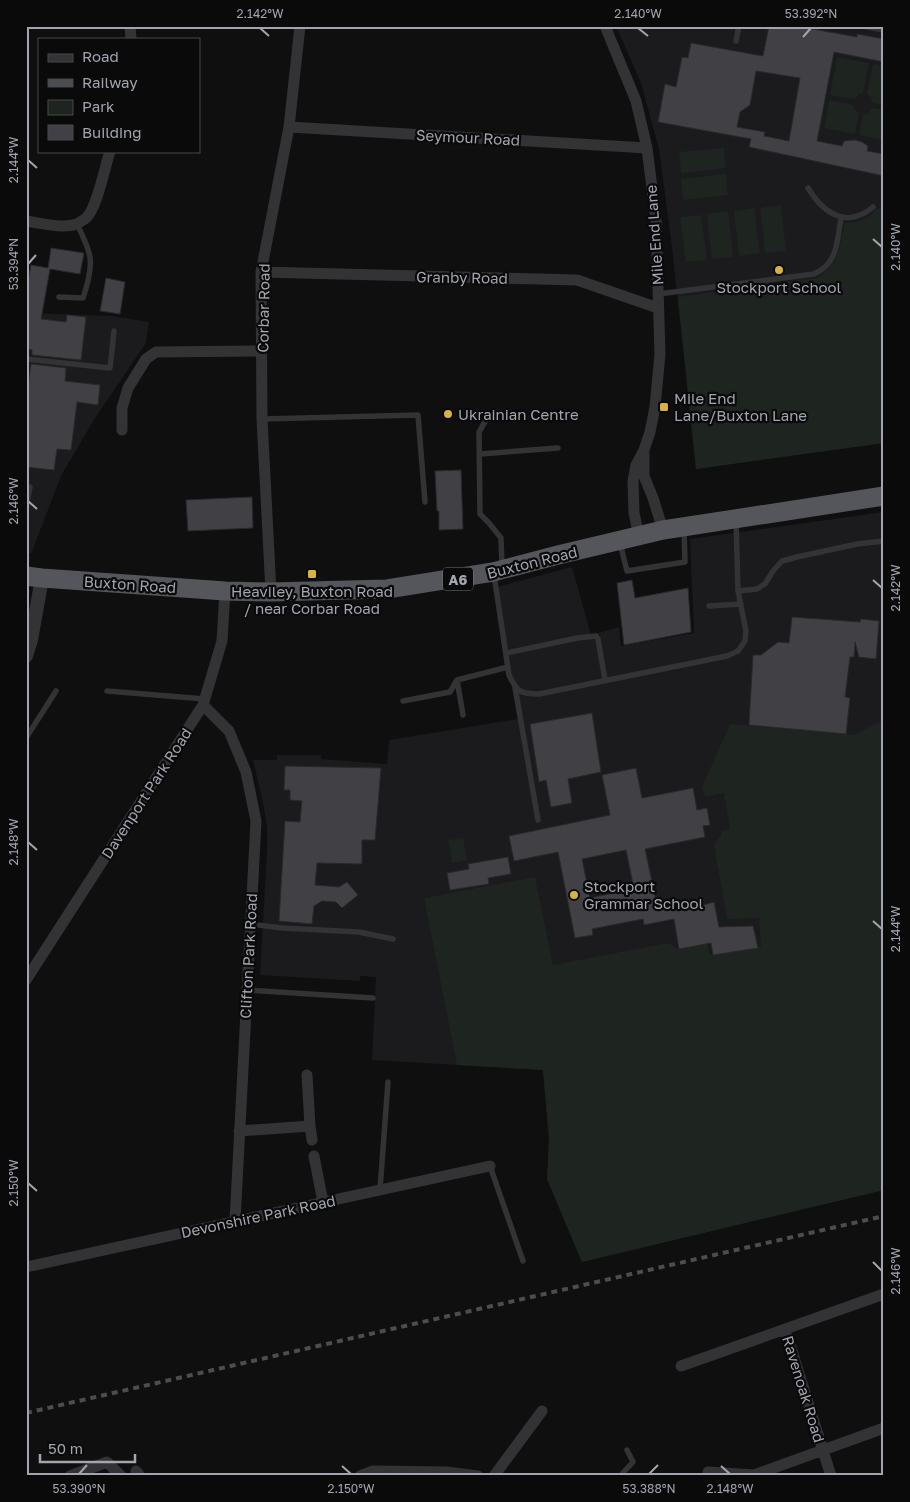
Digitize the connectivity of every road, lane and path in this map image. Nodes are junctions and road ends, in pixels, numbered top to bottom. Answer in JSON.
{"nodes":[{"id":1,"x":300,"y":26,"type":"edge"},
{"id":2,"x":605,"y":26,"type":"edge"},
{"id":3,"x":739,"y":26,"type":"edge"},
{"id":4,"x":863,"y":26,"type":"edge"},
{"id":5,"x":884,"y":30,"type":"edge"},
{"id":6,"x":736,"y":41,"type":"dead end"},
{"id":7,"x":289,"y":127,"type":"junction"},
{"id":8,"x":647,"y":148,"type":"junction"},
{"id":9,"x":110,"y":152,"type":"edge"},
{"id":10,"x":808,"y":188,"type":"dead end"},
{"id":11,"x":873,"y":207,"type":"dead end"},
{"id":12,"x":841,"y":218,"type":"junction"},
{"id":13,"x":82,"y":220,"type":"junction"},
{"id":14,"x":26,"y":221,"type":"edge"},
{"id":15,"x":261,"y":272,"type":"junction"},
{"id":16,"x":658,"y":294,"type":"junction"},
{"id":17,"x":59,"y":297,"type":"dead end"},
{"id":18,"x":658,"y":308,"type":"junction"},
{"id":19,"x":114,"y":331,"type":"dead end"},
{"id":20,"x":262,"y":351,"type":"junction"},
{"id":21,"x":27,"y":354,"type":"edge"},
{"id":22,"x":26,"y":358,"type":"edge"},
{"id":23,"x":262,"y":419,"type":"junction"},
{"id":24,"x":486,"y":420,"type":"dead end"},
{"id":25,"x":122,"y":430,"type":"dead end"},
{"id":26,"x":558,"y":448,"type":"dead end"},
{"id":27,"x":644,"y":450,"type":"junction"},
{"id":28,"x":480,"y":454,"type":"junction"},
{"id":29,"x":30,"y":487,"type":"dead end"},
{"id":30,"x":884,"y":496,"type":"edge"},
{"id":31,"x":425,"y":502,"type":"dead end"},
{"id":32,"x":26,"y":508,"type":"edge"},
{"id":33,"x":736,"y":519,"type":"junction"},
{"id":34,"x":684,"y":527,"type":"junction"},
{"id":35,"x":663,"y":530,"type":"junction"},
{"id":36,"x":639,"y":536,"type":"junction"},
{"id":37,"x":620,"y":540,"type":"junction"},
{"id":38,"x":884,"y":541,"type":"edge"},
{"id":39,"x":497,"y":571,"type":"junction"},
{"id":40,"x":34,"y":577,"type":"edge"},
{"id":41,"x":225,"y":591,"type":"junction"},
{"id":42,"x":738,"y":591,"type":"junction"},
{"id":43,"x":271,"y":592,"type":"junction"},
{"id":44,"x":741,"y":604,"type":"junction"},
{"id":45,"x":709,"y":606,"type":"dead end"},
{"id":46,"x":507,"y":653,"type":"junction"},
{"id":47,"x":26,"y":656,"type":"edge"},
{"id":48,"x":508,"y":667,"type":"junction"},
{"id":49,"x":457,"y":680,"type":"junction"},
{"id":50,"x":605,"y":680,"type":"junction"},
{"id":51,"x":515,"y":687,"type":"junction"},
{"id":52,"x":56,"y":691,"type":"dead end"},
{"id":53,"x":107,"y":691,"type":"dead end"},
{"id":54,"x":403,"y":701,"type":"dead end"},
{"id":55,"x":204,"y":702,"type":"junction"},
{"id":56,"x":463,"y":715,"type":"dead end"},
{"id":57,"x":26,"y":738,"type":"edge"},
{"id":58,"x":538,"y":820,"type":"dead end"},
{"id":59,"x":250,"y":924,"type":"junction"},
{"id":60,"x":393,"y":939,"type":"dead end"},
{"id":61,"x":26,"y":980,"type":"edge"},
{"id":62,"x":246,"y":990,"type":"junction"},
{"id":63,"x":372,"y":998,"type":"dead end"},
{"id":64,"x":307,"y":1075,"type":"dead end"},
{"id":65,"x":388,"y":1082,"type":"dead end"},
{"id":66,"x":310,"y":1126,"type":"junction"},
{"id":67,"x":239,"y":1131,"type":"junction"},
{"id":68,"x":312,"y":1140,"type":"dead end"},
{"id":69,"x":314,"y":1156,"type":"dead end"},
{"id":70,"x":490,"y":1166,"type":"joint"},
{"id":71,"x":380,"y":1189,"type":"junction"},
{"id":72,"x":323,"y":1202,"type":"junction"},
{"id":73,"x":234,"y":1221,"type":"junction"},
{"id":74,"x":523,"y":1261,"type":"dead end"},
{"id":75,"x":26,"y":1267,"type":"edge"},
{"id":76,"x":884,"y":1294,"type":"edge"},
{"id":77,"x":785,"y":1329,"type":"junction"},
{"id":78,"x":681,"y":1366,"type":"dead end"},
{"id":79,"x":542,"y":1411,"type":"dead end"},
{"id":80,"x":884,"y":1428,"type":"edge"},
{"id":81,"x":822,"y":1449,"type":"junction"},
{"id":82,"x":627,"y":1450,"type":"dead end"},
{"id":83,"x":708,"y":1472,"type":"dead end"},
{"id":84,"x":70,"y":1476,"type":"edge"},
{"id":85,"x":121,"y":1476,"type":"edge"},
{"id":86,"x":360,"y":1476,"type":"edge"},
{"id":87,"x":478,"y":1476,"type":"edge"},
{"id":88,"x":494,"y":1476,"type":"edge"},
{"id":89,"x":620,"y":1476,"type":"edge"},
{"id":90,"x":831,"y":1476,"type":"edge"}],
"edges":[{"from":1,"to":7,"type":"street","name":"Corbar Road"},
{"from":2,"to":8,"type":"street","name":"Mile End Lane"},
{"from":3,"to":6,"type":"lane"},
{"from":4,"to":5,"type":"lane"},
{"from":7,"to":8,"type":"street","name":"Seymour Road"},
{"from":7,"to":15,"type":"street","name":"Corbar Road"},
{"from":8,"to":16,"type":"street","name":"Mile End Lane"},
{"from":9,"to":13,"type":"street"},
{"from":10,"to":12,"type":"lane"},
{"from":11,"to":12,"type":"lane"},
{"from":12,"to":16,"type":"lane"},
{"from":13,"to":14,"type":"street"},
{"from":13,"to":17,"type":"lane"},
{"from":15,"to":18,"type":"street","name":"Granby Road"},
{"from":15,"to":20,"type":"street","name":"Corbar Road"},
{"from":16,"to":18,"type":"street","name":"Mile End Lane"},
{"from":18,"to":27,"type":"street","name":"Mile End Lane"},
{"from":19,"to":22,"type":"lane"},
{"from":20,"to":23,"type":"street","name":"Corbar Road"},
{"from":20,"to":25,"type":"street"},
{"from":21,"to":22,"type":"lane"},
{"from":23,"to":31,"type":"lane"},
{"from":23,"to":43,"type":"street","name":"Corbar Road"},
{"from":24,"to":28,"type":"lane"},
{"from":26,"to":28,"type":"lane"},
{"from":27,"to":35,"type":"street","name":"Mile End Lane"},
{"from":27,"to":36,"type":"street","name":"Mile End Lane"},
{"from":28,"to":39,"type":"lane"},
{"from":29,"to":32,"type":"lane"},
{"from":30,"to":33,"type":"highway","name":"Buxton Road","number":"A6"},
{"from":33,"to":34,"type":"highway","name":"Buxton Road","number":"A6"},
{"from":33,"to":42,"type":"lane"},
{"from":34,"to":35,"type":"highway","name":"Buxton Road","number":"A6"},
{"from":34,"to":37,"type":"lane"},
{"from":35,"to":36,"type":"highway","name":"Buxton Road","number":"A6"},
{"from":36,"to":37,"type":"highway","name":"Buxton Road","number":"A6"},
{"from":37,"to":39,"type":"highway","name":"Buxton Road","number":"A6"},
{"from":38,"to":42,"type":"lane"},
{"from":39,"to":43,"type":"highway","name":"Buxton Road","number":"A6"},
{"from":39,"to":46,"type":"lane"},
{"from":40,"to":41,"type":"highway","name":"Buxton Road","number":"A6"},
{"from":40,"to":47,"type":"street"},
{"from":41,"to":43,"type":"highway","name":"Buxton Road","number":"A6"},
{"from":41,"to":55,"type":"street","name":"Davenport Park Road"},
{"from":42,"to":44,"type":"lane"},
{"from":44,"to":45,"type":"lane"},
{"from":44,"to":50,"type":"lane"},
{"from":46,"to":48,"type":"lane"},
{"from":46,"to":50,"type":"lane"},
{"from":48,"to":49,"type":"lane"},
{"from":48,"to":51,"type":"lane"},
{"from":49,"to":54,"type":"lane"},
{"from":49,"to":56,"type":"lane"},
{"from":50,"to":51,"type":"lane"},
{"from":51,"to":58,"type":"lane"},
{"from":52,"to":57,"type":"lane"},
{"from":53,"to":55,"type":"lane"},
{"from":55,"to":59,"type":"street","name":"Clifton Park Road"},
{"from":55,"to":61,"type":"street","name":"Davenport Park Road"},
{"from":59,"to":60,"type":"lane"},
{"from":59,"to":62,"type":"street","name":"Clifton Park Road"},
{"from":62,"to":63,"type":"lane"},
{"from":62,"to":67,"type":"street","name":"Clifton Park Road"},
{"from":64,"to":66,"type":"street"},
{"from":65,"to":71,"type":"lane"},
{"from":66,"to":67,"type":"street"},
{"from":66,"to":68,"type":"street"},
{"from":67,"to":73,"type":"street","name":"Clifton Park Road"},
{"from":69,"to":72,"type":"street"},
{"from":70,"to":71,"type":"street","name":"Devonshire Park Road"},
{"from":70,"to":74,"type":"lane"},
{"from":71,"to":72,"type":"street","name":"Devonshire Park Road"},
{"from":72,"to":73,"type":"street","name":"Devonshire Park Road"},
{"from":73,"to":75,"type":"street","name":"Devonshire Park Road"},
{"from":76,"to":77,"type":"street","name":"Ravenoak Road"},
{"from":77,"to":78,"type":"street","name":"Ravenoak Road"},
{"from":77,"to":81,"type":"street","name":"Ravenoak Road"},
{"from":79,"to":88,"type":"street"},
{"from":80,"to":81,"type":"street"},
{"from":81,"to":83,"type":"street"},
{"from":81,"to":90,"type":"street","name":"Ravenoak Road"},
{"from":82,"to":89,"type":"lane"},
{"from":84,"to":85,"type":"street"},
{"from":86,"to":87,"type":"street"}]}
